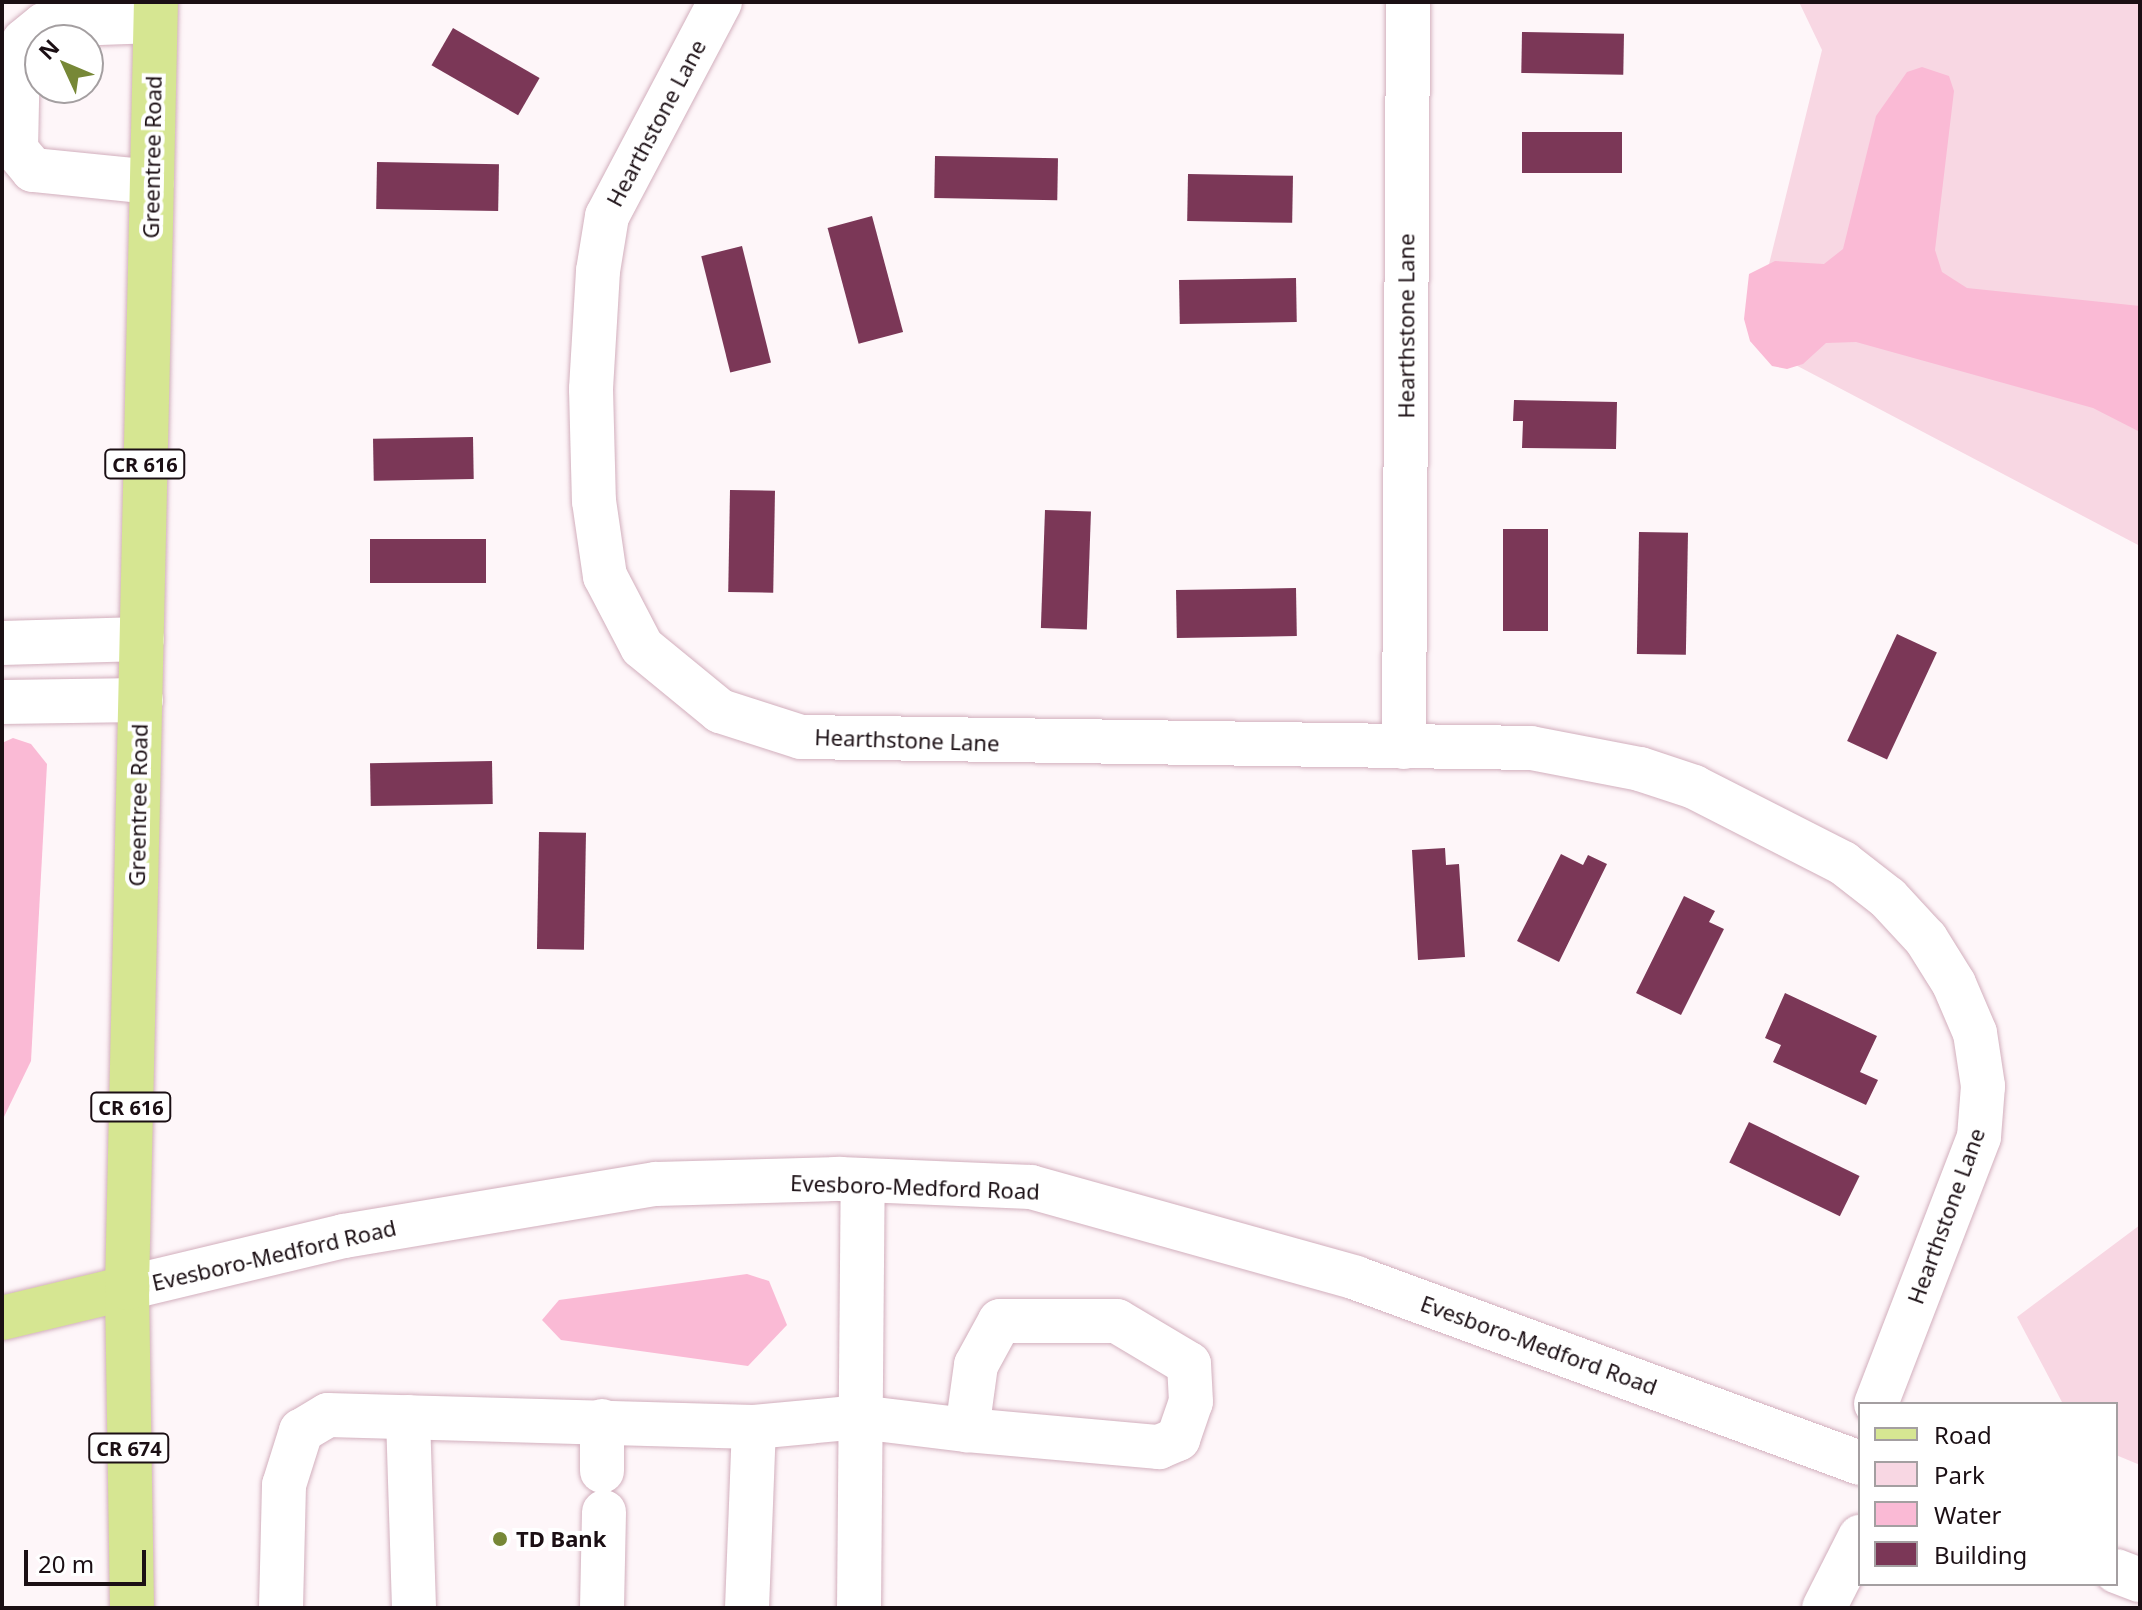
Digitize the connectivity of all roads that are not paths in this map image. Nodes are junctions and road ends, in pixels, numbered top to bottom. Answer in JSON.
{"nodes":[{"id":1,"x":720,"y":2,"type":"edge"},
{"id":2,"x":1408,"y":2,"type":"edge"},
{"id":3,"x":156,"y":11,"type":"edge"},
{"id":4,"x":152,"y":182,"type":"junction"},
{"id":5,"x":142,"y":639,"type":"junction"},
{"id":6,"x":2,"y":643,"type":"edge"},
{"id":7,"x":141,"y":700,"type":"junction"},
{"id":8,"x":2,"y":702,"type":"edge"},
{"id":9,"x":1404,"y":747,"type":"junction"},
{"id":10,"x":863,"y":1181,"type":"junction"},
{"id":11,"x":127,"y":1288,"type":"junction"},
{"id":12,"x":2,"y":1318,"type":"edge"},
{"id":13,"x":1877,"y":1402,"type":"edge"},
{"id":14,"x":408,"y":1417,"type":"junction"},
{"id":15,"x":859,"y":1417,"type":"junction"},
{"id":16,"x":602,"y":1421,"type":"junction"},
{"id":17,"x":754,"y":1427,"type":"junction"},
{"id":18,"x":967,"y":1430,"type":"junction"},
{"id":19,"x":1858,"y":1457,"type":"edge"},
{"id":20,"x":1858,"y":1541,"type":"edge"},
{"id":21,"x":2118,"y":1572,"type":"edge"},
{"id":22,"x":2140,"y":1580,"type":"edge"},
{"id":23,"x":132,"y":1608,"type":"edge"},
{"id":24,"x":281,"y":1608,"type":"edge"},
{"id":25,"x":414,"y":1608,"type":"edge"},
{"id":26,"x":602,"y":1608,"type":"edge"},
{"id":27,"x":747,"y":1608,"type":"edge"},
{"id":28,"x":859,"y":1608,"type":"edge"},
{"id":29,"x":1824,"y":1608,"type":"edge"}],
"edges":[{"from":1,"to":9,"type":"street","name":"Hearthstone Lane"},
{"from":2,"to":9,"type":"street","name":"Hearthstone Lane"},
{"from":3,"to":4,"type":"main road","name":"Greentree Road","number":"CR 616"},
{"from":3,"to":4,"type":"street"},
{"from":4,"to":5,"type":"main road","name":"Greentree Road","number":"CR 616"},
{"from":5,"to":6,"type":"street"},
{"from":5,"to":7,"type":"main road","name":"Greentree Road","number":"CR 616"},
{"from":7,"to":8,"type":"street"},
{"from":7,"to":11,"type":"main road","name":"Greentree Road","number":"CR 616"},
{"from":9,"to":13,"type":"street","name":"Hearthstone Lane"},
{"from":10,"to":11,"type":"street","name":"Evesboro-Medford Road"},
{"from":10,"to":15,"type":"street"},
{"from":10,"to":19,"type":"street","name":"Evesboro-Medford Road"},
{"from":11,"to":12,"type":"main road"},
{"from":11,"to":23,"type":"main road","name":"Greentree Road","number":"CR 674"},
{"from":14,"to":16,"type":"street"},
{"from":14,"to":24,"type":"street"},
{"from":14,"to":25,"type":"street"},
{"from":15,"to":17,"type":"street"},
{"from":15,"to":18,"type":"street"},
{"from":15,"to":28,"type":"street"},
{"from":16,"to":17,"type":"street"},
{"from":16,"to":26,"type":"street"},
{"from":17,"to":27,"type":"street"},
{"from":18,"to":18,"type":"street"},
{"from":20,"to":29,"type":"street"},
{"from":21,"to":22,"type":"street"}]}
